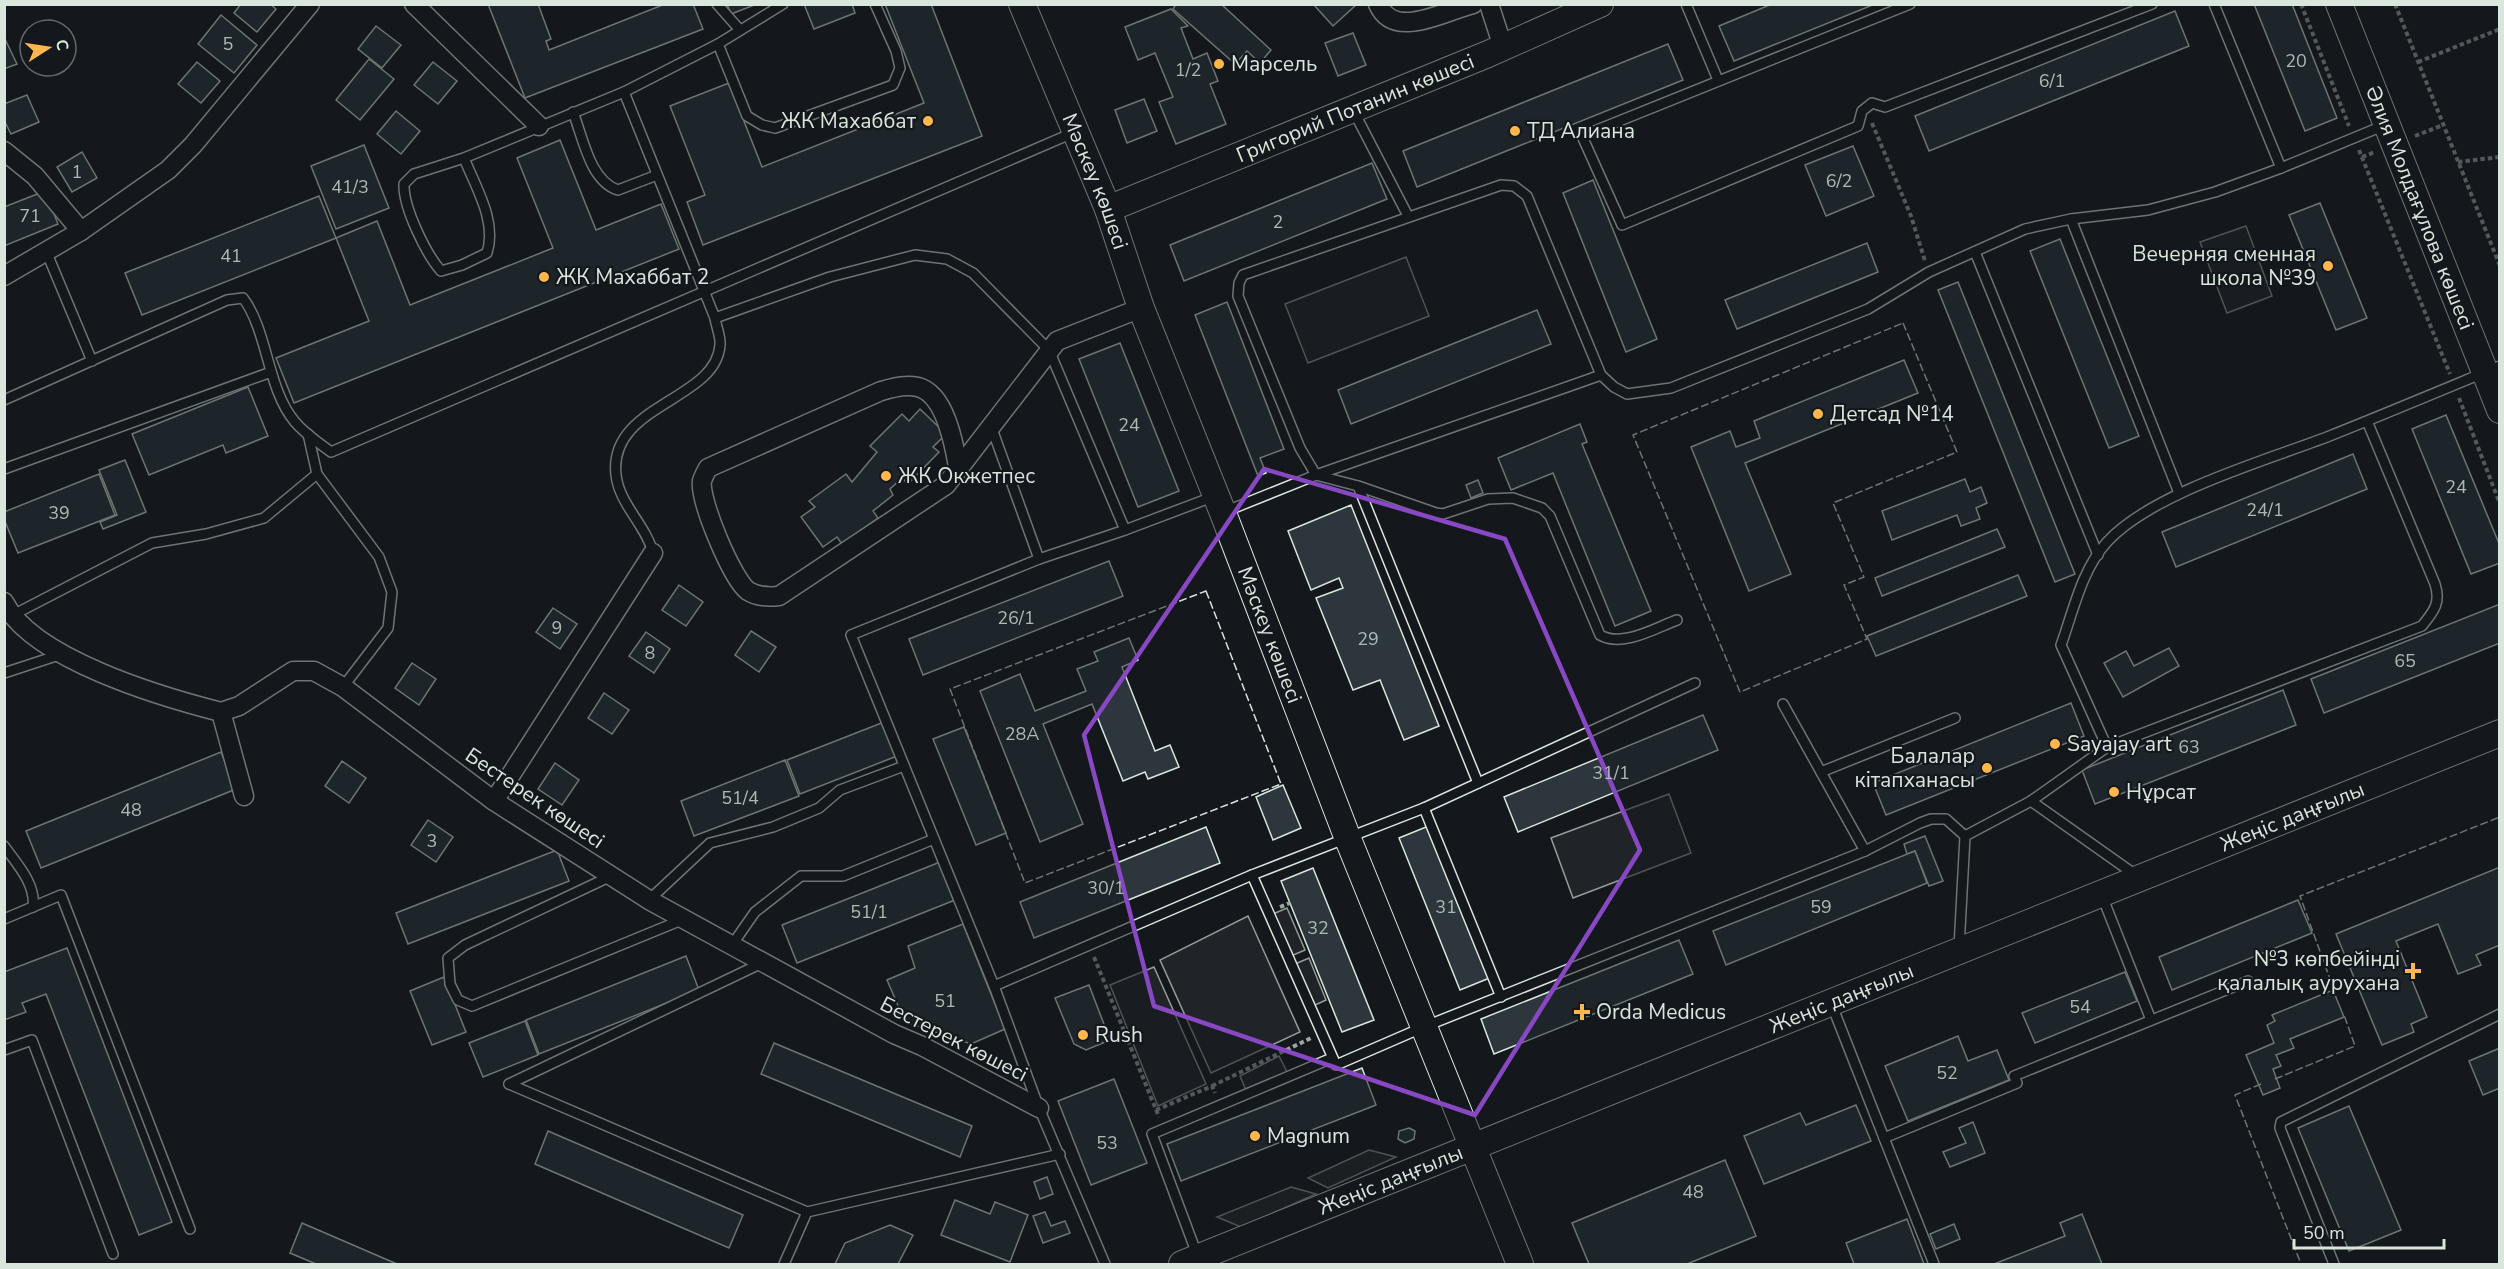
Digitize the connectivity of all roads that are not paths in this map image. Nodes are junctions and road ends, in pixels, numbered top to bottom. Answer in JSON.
{"nodes":[{"id":1,"x":310,"y":4,"type":"edge"},
{"id":2,"x":414,"y":4,"type":"edge"},
{"id":3,"x":717,"y":4,"type":"edge"},
{"id":4,"x":783,"y":4,"type":"edge"},
{"id":5,"x":875,"y":4,"type":"edge"},
{"id":6,"x":1022,"y":4,"type":"edge"},
{"id":7,"x":1378,"y":4,"type":"edge"},
{"id":8,"x":1473,"y":4,"type":"edge"},
{"id":9,"x":1490,"y":4,"type":"edge"},
{"id":10,"x":1600,"y":4,"type":"edge"},
{"id":11,"x":1686,"y":4,"type":"edge"},
{"id":12,"x":1910,"y":4,"type":"edge"},
{"id":13,"x":2152,"y":4,"type":"edge"},
{"id":14,"x":2214,"y":4,"type":"edge"},
{"id":15,"x":2339,"y":4,"type":"edge"},
{"id":16,"x":740,"y":30,"type":"junction"},
{"id":17,"x":718,"y":44,"type":"junction"},
{"id":18,"x":1503,"y":47,"type":"junction"},
{"id":19,"x":1718,"y":80,"type":"junction"},
{"id":20,"x":624,"y":92,"type":"junction"},
{"id":21,"x":1352,"y":109,"type":"junction"},
{"id":22,"x":573,"y":112,"type":"junction"},
{"id":23,"x":2386,"y":124,"type":"junction"},
{"id":24,"x":539,"y":126,"type":"junction"},
{"id":25,"x":1075,"y":132,"type":"junction"},
{"id":26,"x":4,"y":151,"type":"edge"},
{"id":27,"x":464,"y":158,"type":"junction"},
{"id":28,"x":2281,"y":168,"type":"junction"},
{"id":29,"x":657,"y":175,"type":"junction"},
{"id":30,"x":1108,"y":209,"type":"junction"},
{"id":31,"x":1408,"y":216,"type":"junction"},
{"id":32,"x":2071,"y":219,"type":"junction"},
{"id":33,"x":81,"y":231,"type":"junction"},
{"id":34,"x":46,"y":251,"type":"junction"},
{"id":35,"x":1975,"y":252,"type":"junction"},
{"id":36,"x":4,"y":276,"type":"edge"},
{"id":37,"x":703,"y":292,"type":"junction"},
{"id":38,"x":1141,"y":308,"type":"junction"},
{"id":39,"x":715,"y":318,"type":"junction"},
{"id":40,"x":1049,"y":350,"type":"junction"},
{"id":41,"x":92,"y":361,"type":"junction"},
{"id":42,"x":2492,"y":369,"type":"edge"},
{"id":43,"x":271,"y":372,"type":"junction"},
{"id":44,"x":1601,"y":375,"type":"junction"},
{"id":45,"x":4,"y":400,"type":"edge"},
{"id":46,"x":2499,"y":410,"type":"edge"},
{"id":47,"x":2367,"y":421,"type":"junction"},
{"id":48,"x":991,"y":425,"type":"junction"},
{"id":49,"x":308,"y":434,"type":"junction"},
{"id":50,"x":958,"y":467,"type":"junction"},
{"id":51,"x":4,"y":469,"type":"edge"},
{"id":52,"x":317,"y":474,"type":"junction"},
{"id":53,"x":1316,"y":475,"type":"junction"},
{"id":54,"x":1358,"y":486,"type":"junction"},
{"id":55,"x":2179,"y":493,"type":"junction"},
{"id":56,"x":1220,"y":504,"type":"junction"},
{"id":57,"x":1125,"y":530,"type":"junction"},
{"id":58,"x":653,"y":553,"type":"joint"},
{"id":59,"x":2098,"y":555,"type":"junction"},
{"id":60,"x":1039,"y":560,"type":"junction"},
{"id":61,"x":7,"y":612,"type":"edge"},
{"id":62,"x":1677,"y":620,"type":"dead end"},
{"id":63,"x":64,"y":654,"type":"junction"},
{"id":64,"x":4,"y":673,"type":"edge"},
{"id":65,"x":1695,"y":683,"type":"dead end"},
{"id":66,"x":343,"y":687,"type":"junction"},
{"id":67,"x":1783,"y":704,"type":"dead end"},
{"id":68,"x":221,"y":712,"type":"junction"},
{"id":69,"x":1955,"y":718,"type":"dead end"},
{"id":70,"x":2499,"y":733,"type":"edge"},
{"id":71,"x":2108,"y":747,"type":"junction"},
{"id":72,"x":904,"y":766,"type":"junction"},
{"id":73,"x":1821,"y":772,"type":"junction"},
{"id":74,"x":1478,"y":783,"type":"junction"},
{"id":75,"x":244,"y":796,"type":"dead end"},
{"id":76,"x":494,"y":801,"type":"junction"},
{"id":77,"x":2031,"y":801,"type":"junction"},
{"id":78,"x":1424,"y":808,"type":"junction"},
{"id":79,"x":1965,"y":836,"type":"junction"},
{"id":80,"x":934,"y":839,"type":"junction"},
{"id":81,"x":1348,"y":839,"type":"junction"},
{"id":82,"x":4,"y":846,"type":"edge"},
{"id":83,"x":1865,"y":851,"type":"junction"},
{"id":84,"x":1252,"y":875,"type":"junction"},
{"id":85,"x":611,"y":876,"type":"junction"},
{"id":86,"x":2142,"y":879,"type":"junction"},
{"id":87,"x":2102,"y":896,"type":"junction"},
{"id":88,"x":649,"y":900,"type":"junction"},
{"id":89,"x":33,"y":907,"type":"junction"},
{"id":90,"x":4,"y":919,"type":"edge"},
{"id":91,"x":684,"y":919,"type":"junction"},
{"id":92,"x":732,"y":945,"type":"junction"},
{"id":93,"x":1959,"y":952,"type":"junction"},
{"id":94,"x":762,"y":963,"type":"junction"},
{"id":95,"x":2248,"y":981,"type":"dead end"},
{"id":96,"x":994,"y":986,"type":"junction"},
{"id":97,"x":1501,"y":997,"type":"junction"},
{"id":98,"x":1831,"y":1003,"type":"junction"},
{"id":99,"x":2499,"y":1014,"type":"edge"},
{"id":100,"x":2151,"y":1020,"type":"junction"},
{"id":101,"x":1426,"y":1026,"type":"junction"},
{"id":102,"x":4,"y":1050,"type":"edge"},
{"id":103,"x":1332,"y":1058,"type":"junction"},
{"id":104,"x":1038,"y":1108,"type":"junction"},
{"id":105,"x":1884,"y":1138,"type":"junction"},
{"id":106,"x":1475,"y":1148,"type":"junction"},
{"id":107,"x":1060,"y":1154,"type":"junction"},
{"id":108,"x":807,"y":1212,"type":"junction"},
{"id":109,"x":190,"y":1229,"type":"dead end"},
{"id":110,"x":113,"y":1254,"type":"dead end"},
{"id":111,"x":1191,"y":1261,"type":"edge"},
{"id":112,"x":784,"y":1264,"type":"edge"},
{"id":113,"x":1105,"y":1264,"type":"edge"},
{"id":114,"x":1520,"y":1264,"type":"edge"},
{"id":115,"x":1934,"y":1264,"type":"edge"},
{"id":116,"x":2334,"y":1264,"type":"edge"}],
"edges":[{"from":1,"to":33,"type":"street"},
{"from":2,"to":24,"type":"street"},
{"from":3,"to":16,"type":"lane"},
{"from":4,"to":16,"type":"lane"},
{"from":5,"to":17,"type":"lane"},
{"from":6,"to":25,"type":"street","name":"Мәскеу көшесі"},
{"from":7,"to":8,"type":"street"},
{"from":9,"to":18,"type":"street"},
{"from":10,"to":18,"type":"street","name":"Григорий Потанин көшесі"},
{"from":11,"to":19,"type":"lane"},
{"from":12,"to":19,"type":"lane"},
{"from":13,"to":19,"type":"lane"},
{"from":14,"to":28,"type":"lane"},
{"from":15,"to":23,"type":"street","name":"Әлия Молдағұлова көшесі"},
{"from":16,"to":17,"type":"lane"},
{"from":17,"to":20,"type":"lane"},
{"from":18,"to":21,"type":"street","name":"Григорий Потанин көшесі"},
{"from":20,"to":22,"type":"lane"},
{"from":20,"to":29,"type":"lane"},
{"from":21,"to":30,"type":"street","name":"Григорий Потанин көшесі"},
{"from":21,"to":31,"type":"lane"},
{"from":22,"to":24,"type":"lane"},
{"from":22,"to":29,"type":"lane"},
{"from":23,"to":28,"type":"lane"},
{"from":23,"to":42,"type":"street","name":"Әлия Молдағұлова көшесі"},
{"from":24,"to":27,"type":"lane"},
{"from":25,"to":30,"type":"street","name":"Мәскеу көшесі"},
{"from":25,"to":37,"type":"lane"},
{"from":26,"to":33,"type":"street"},
{"from":27,"to":27,"type":"lane"},
{"from":28,"to":32,"type":"lane"},
{"from":29,"to":37,"type":"lane"},
{"from":30,"to":38,"type":"street","name":"Мәскеу көшесі"},
{"from":31,"to":44,"type":"lane"},
{"from":31,"to":53,"type":"lane"},
{"from":32,"to":35,"type":"lane"},
{"from":32,"to":55,"type":"lane"},
{"from":33,"to":34,"type":"street"},
{"from":34,"to":36,"type":"street"},
{"from":34,"to":41,"type":"lane"},
{"from":35,"to":44,"type":"lane"},
{"from":35,"to":59,"type":"lane"},
{"from":37,"to":39,"type":"lane"},
{"from":37,"to":49,"type":"lane"},
{"from":38,"to":40,"type":"street"},
{"from":38,"to":56,"type":"street","name":"Мәскеу көшесі"},
{"from":39,"to":40,"type":"lane"},
{"from":39,"to":58,"type":"lane"},
{"from":40,"to":48,"type":"street"},
{"from":40,"to":57,"type":"lane"},
{"from":41,"to":43,"type":"lane"},
{"from":41,"to":45,"type":"lane"},
{"from":42,"to":46,"type":"street","name":"Әлия Молдағұлова көшесі"},
{"from":42,"to":47,"type":"lane"},
{"from":43,"to":49,"type":"lane"},
{"from":43,"to":51,"type":"lane"},
{"from":44,"to":53,"type":"lane"},
{"from":47,"to":55,"type":"lane"},
{"from":47,"to":71,"type":"lane"},
{"from":48,"to":50,"type":"street"},
{"from":48,"to":60,"type":"lane"},
{"from":49,"to":52,"type":"lane"},
{"from":50,"to":50,"type":"street"},
{"from":52,"to":61,"type":"lane"},
{"from":52,"to":66,"type":"lane"},
{"from":53,"to":54,"type":"lane"},
{"from":53,"to":56,"type":"lane"},
{"from":54,"to":62,"type":"lane"},
{"from":54,"to":74,"type":"lane"},
{"from":55,"to":59,"type":"lane"},
{"from":56,"to":57,"type":"lane"},
{"from":56,"to":81,"type":"street","name":"Мәскеу көшесі"},
{"from":57,"to":60,"type":"lane"},
{"from":58,"to":76,"type":"street"},
{"from":59,"to":71,"type":"lane"},
{"from":60,"to":72,"type":"lane"},
{"from":61,"to":63,"type":"street"},
{"from":63,"to":64,"type":"lane"},
{"from":63,"to":68,"type":"street"},
{"from":65,"to":74,"type":"lane"},
{"from":66,"to":68,"type":"street","name":"Бестерек көшесі"},
{"from":66,"to":76,"type":"street","name":"Бестерек көшесі"},
{"from":67,"to":73,"type":"lane"},
{"from":68,"to":75,"type":"street"},
{"from":69,"to":73,"type":"lane"},
{"from":70,"to":86,"type":"street","name":"Жеңіс даңғылы"},
{"from":71,"to":77,"type":"lane"},
{"from":72,"to":80,"type":"lane"},
{"from":72,"to":88,"type":"lane"},
{"from":73,"to":83,"type":"lane"},
{"from":74,"to":78,"type":"lane"},
{"from":76,"to":85,"type":"street","name":"Бестерек көшесі"},
{"from":77,"to":79,"type":"lane"},
{"from":77,"to":86,"type":"lane"},
{"from":78,"to":81,"type":"lane"},
{"from":78,"to":97,"type":"lane"},
{"from":79,"to":83,"type":"lane"},
{"from":79,"to":93,"type":"lane"},
{"from":80,"to":92,"type":"lane"},
{"from":80,"to":96,"type":"lane"},
{"from":81,"to":84,"type":"lane"},
{"from":81,"to":101,"type":"street","name":"Мәскеу көшесі"},
{"from":82,"to":89,"type":"lane"},
{"from":83,"to":97,"type":"lane"},
{"from":84,"to":96,"type":"lane"},
{"from":84,"to":103,"type":"lane"},
{"from":85,"to":88,"type":"street","name":"Бестерек көшесі"},
{"from":85,"to":91,"type":"lane"},
{"from":86,"to":87,"type":"street","name":"Жеңіс даңғылы"},
{"from":87,"to":93,"type":"street","name":"Жеңіс даңғылы"},
{"from":87,"to":100,"type":"lane"},
{"from":88,"to":91,"type":"street","name":"Бестерек көшесі"},
{"from":89,"to":90,"type":"lane"},
{"from":89,"to":109,"type":"lane"},
{"from":91,"to":92,"type":"street","name":"Бестерек көшесі"},
{"from":92,"to":94,"type":"street","name":"Бестерек көшесі"},
{"from":93,"to":98,"type":"street","name":"Жеңіс даңғылы"},
{"from":94,"to":104,"type":"street","name":"Бестерек көшесі"},
{"from":94,"to":108,"type":"lane"},
{"from":95,"to":100,"type":"lane"},
{"from":96,"to":104,"type":"lane"},
{"from":97,"to":101,"type":"lane"},
{"from":98,"to":105,"type":"lane"},
{"from":98,"to":106,"type":"street","name":"Жеңіс даңғылы"},
{"from":99,"to":116,"type":"lane"},
{"from":100,"to":105,"type":"lane"},
{"from":101,"to":103,"type":"lane"},
{"from":101,"to":106,"type":"street","name":"Мәскеу көшесі"},
{"from":102,"to":110,"type":"lane"},
{"from":103,"to":111,"type":"lane"},
{"from":104,"to":107,"type":"lane"},
{"from":105,"to":115,"type":"lane"},
{"from":106,"to":111,"type":"street","name":"Жеңіс даңғылы"},
{"from":106,"to":114,"type":"street","name":"Мәскеу көшесі"},
{"from":107,"to":108,"type":"lane"},
{"from":107,"to":113,"type":"lane"},
{"from":108,"to":112,"type":"lane"}]}
